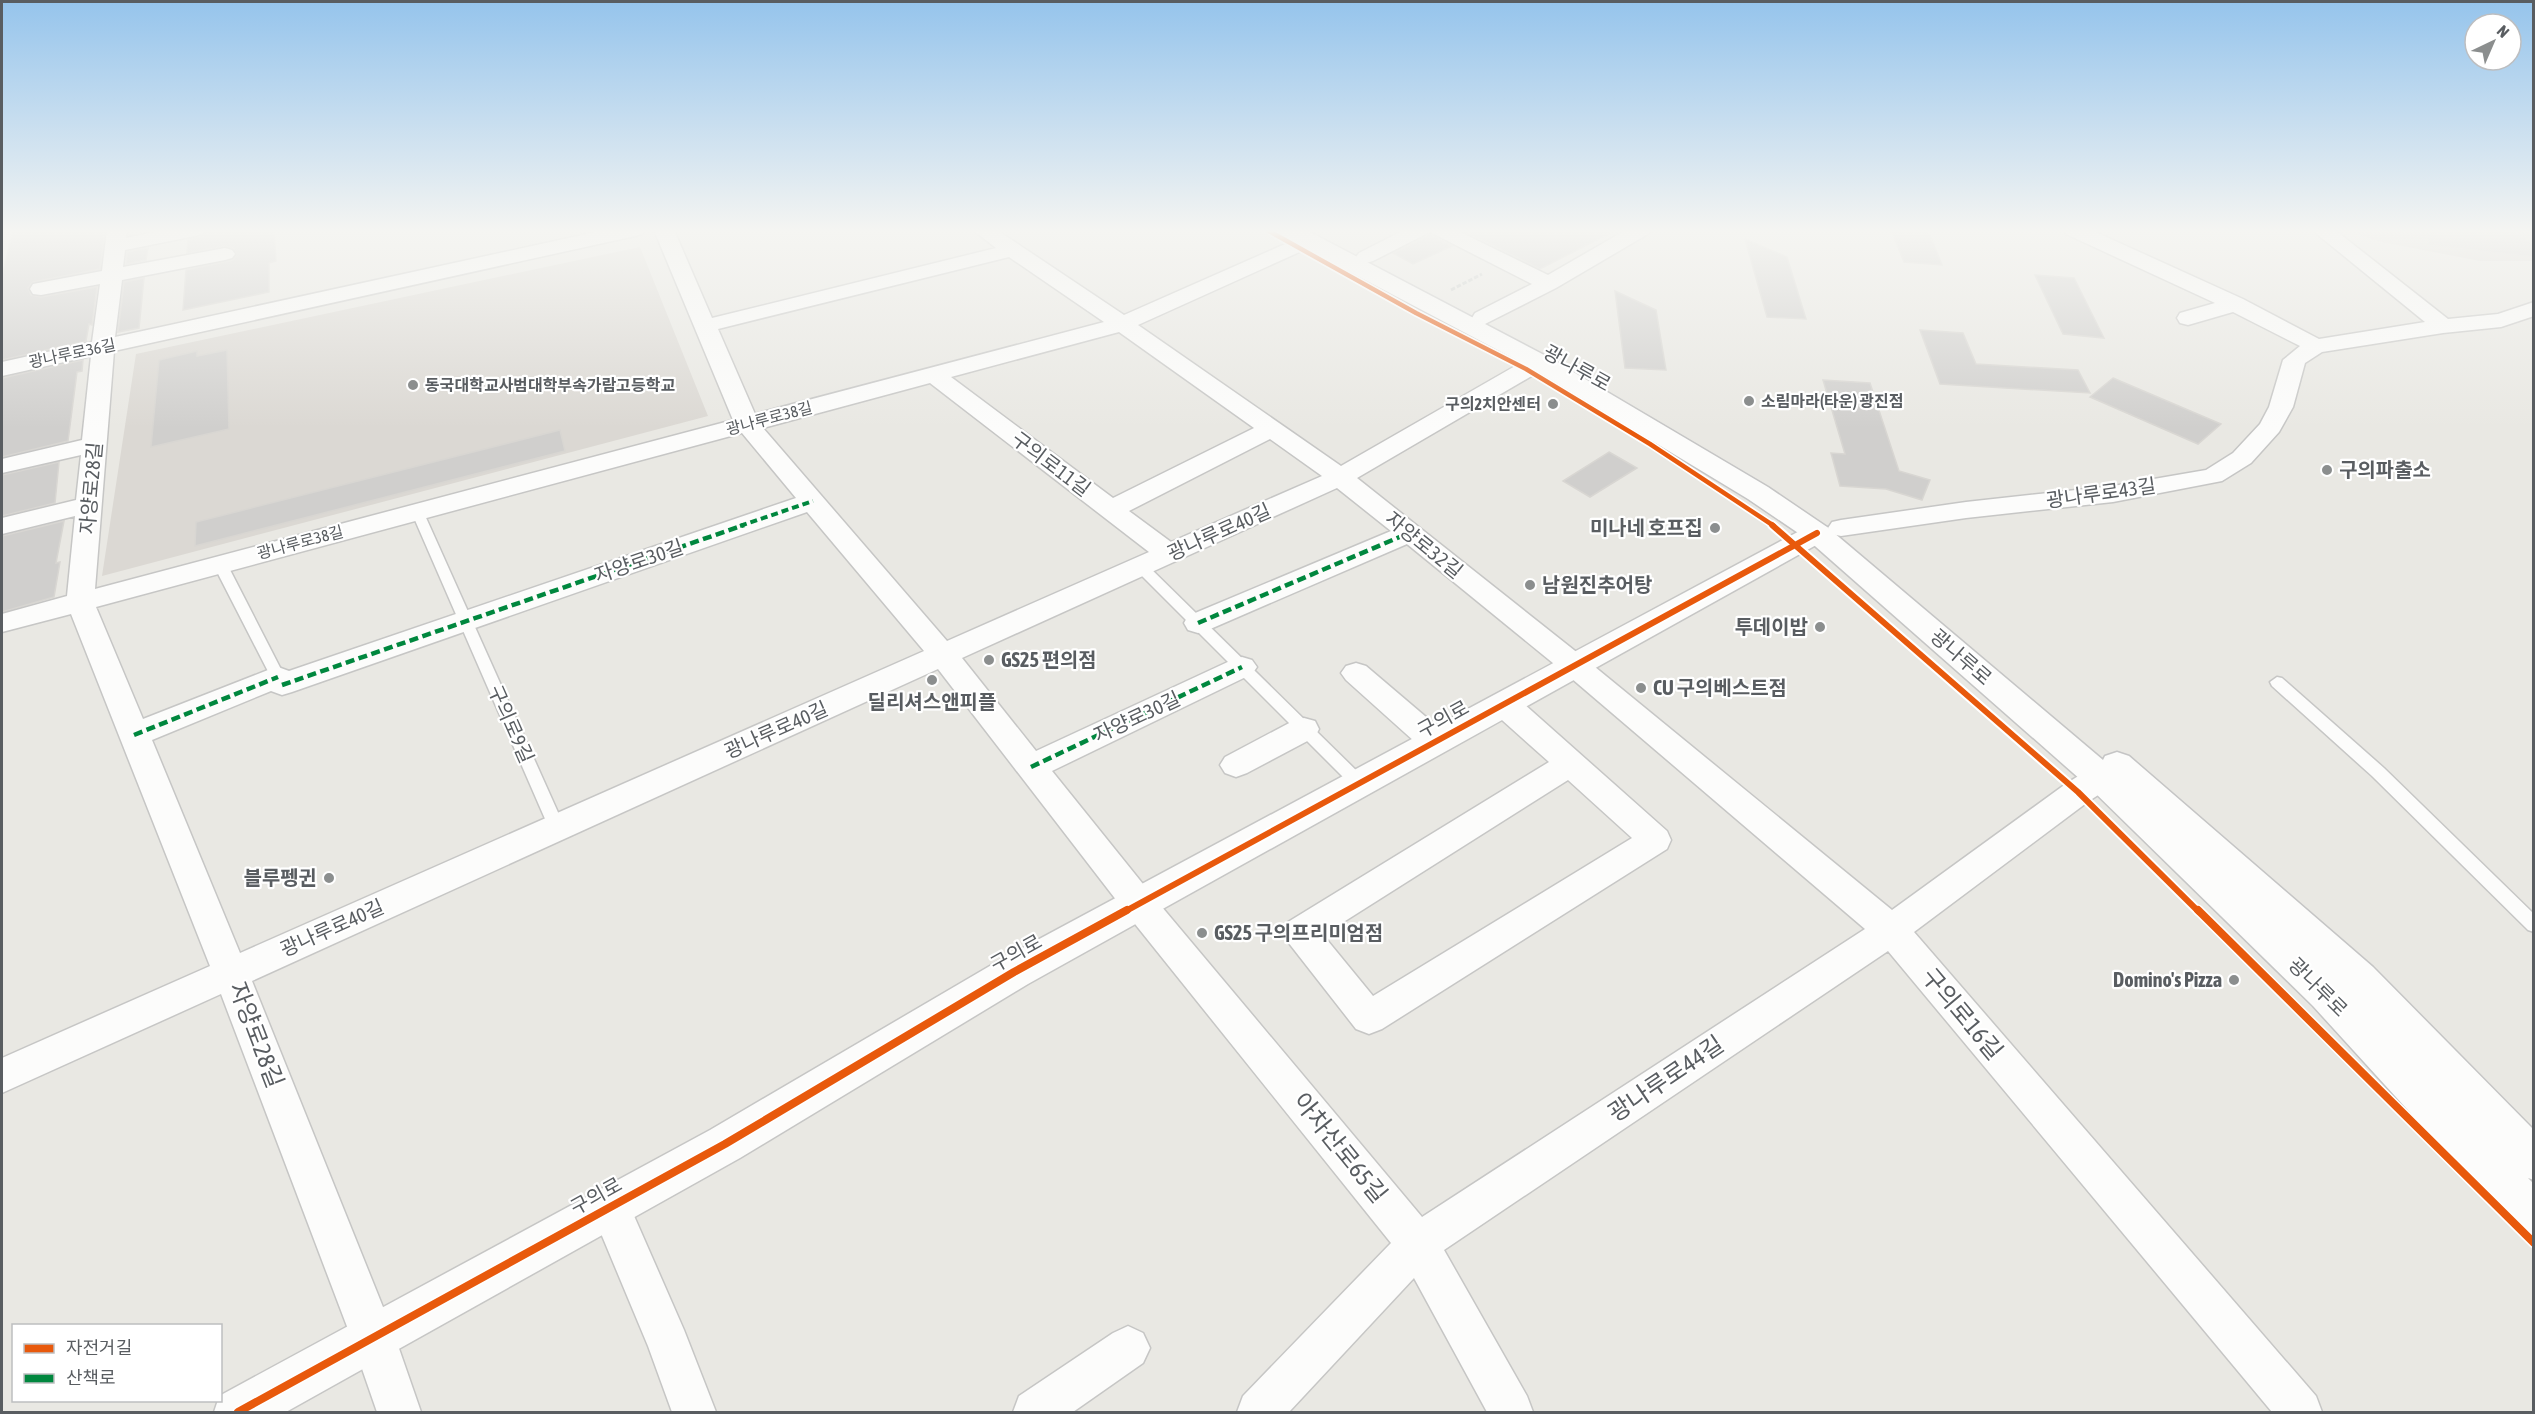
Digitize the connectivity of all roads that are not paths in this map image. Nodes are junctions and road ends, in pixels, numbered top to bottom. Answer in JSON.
{"nodes":[{"id":1,"x":110,"y":296,"type":"edge"},
{"id":2,"x":338,"y":296,"type":"edge"},
{"id":3,"x":692,"y":296,"type":"edge"},
{"id":4,"x":826,"y":296,"type":"edge"},
{"id":5,"x":1080,"y":296,"type":"edge"},
{"id":6,"x":1179,"y":296,"type":"edge"},
{"id":7,"x":1418,"y":296,"type":"edge"},
{"id":8,"x":1441,"y":296,"type":"edge"},
{"id":9,"x":1526,"y":296,"type":"edge"},
{"id":10,"x":2217,"y":296,"type":"edge"},
{"id":11,"x":2405,"y":296,"type":"edge"},
{"id":12,"x":2235,"y":304,"type":"junction"},
{"id":13,"x":2534,"y":308,"type":"edge"},
{"id":14,"x":1483,"y":318,"type":"junction"},
{"id":15,"x":2188,"y":318,"type":"dead end"},
{"id":16,"x":1122,"y":324,"type":"junction"},
{"id":17,"x":705,"y":326,"type":"junction"},
{"id":18,"x":2443,"y":326,"type":"junction"},
{"id":19,"x":2316,"y":346,"type":"junction"},
{"id":20,"x":104,"y":347,"type":"junction"},
{"id":21,"x":1539,"y":362,"type":"junction"},
{"id":22,"x":2,"y":369,"type":"edge"},
{"id":23,"x":933,"y":374,"type":"junction"},
{"id":24,"x":747,"y":423,"type":"junction"},
{"id":25,"x":1272,"y":429,"type":"junction"},
{"id":26,"x":95,"y":444,"type":"junction"},
{"id":27,"x":2,"y":466,"type":"edge"},
{"id":28,"x":1340,"y":477,"type":"junction"},
{"id":29,"x":813,"y":501,"type":"junction"},
{"id":30,"x":89,"y":505,"type":"junction"},
{"id":31,"x":1110,"y":510,"type":"junction"},
{"id":32,"x":417,"y":511,"type":"junction"},
{"id":33,"x":2,"y":526,"type":"edge"},
{"id":34,"x":1829,"y":531,"type":"junction"},
{"id":35,"x":1409,"y":533,"type":"junction"},
{"id":36,"x":1169,"y":554,"type":"junction"},
{"id":37,"x":220,"y":564,"type":"junction"},
{"id":38,"x":1141,"y":567,"type":"junction"},
{"id":39,"x":80,"y":602,"type":"junction"},
{"id":40,"x":465,"y":621,"type":"junction"},
{"id":41,"x":2,"y":623,"type":"edge"},
{"id":42,"x":1198,"y":623,"type":"junction"},
{"id":43,"x":943,"y":655,"type":"junction"},
{"id":44,"x":1574,"y":665,"type":"junction"},
{"id":45,"x":1242,"y":667,"type":"junction"},
{"id":46,"x":1356,"y":673,"type":"dead end"},
{"id":47,"x":280,"y":681,"type":"junction"},
{"id":48,"x":2277,"y":682,"type":"dead end"},
{"id":49,"x":1504,"y":704,"type":"junction"},
{"id":50,"x":1305,"y":729,"type":"junction"},
{"id":51,"x":134,"y":735,"type":"junction"},
{"id":52,"x":1435,"y":742,"type":"junction"},
{"id":53,"x":1570,"y":764,"type":"junction"},
{"id":54,"x":1236,"y":765,"type":"dead end"},
{"id":55,"x":1031,"y":767,"type":"junction"},
{"id":56,"x":2101,"y":778,"type":"junction"},
{"id":57,"x":1359,"y":783,"type":"junction"},
{"id":58,"x":557,"y":828,"type":"junction"},
{"id":59,"x":1139,"y":904,"type":"junction"},
{"id":60,"x":2534,"y":925,"type":"edge"},
{"id":61,"x":1891,"y":930,"type":"junction"},
{"id":62,"x":231,"y":973,"type":"junction"},
{"id":63,"x":2,"y":1076,"type":"edge"},
{"id":64,"x":2534,"y":1160,"type":"edge"},
{"id":65,"x":610,"y":1207,"type":"junction"},
{"id":66,"x":2533,"y":1215,"type":"edge"},
{"id":67,"x":1418,"y":1244,"type":"junction"},
{"id":68,"x":373,"y":1337,"type":"junction"},
{"id":69,"x":1128,"y":1348,"type":"dead end"},
{"id":70,"x":238,"y":1413,"type":"edge"},
{"id":71,"x":399,"y":1413,"type":"edge"},
{"id":72,"x":694,"y":1413,"type":"edge"},
{"id":73,"x":1035,"y":1413,"type":"edge"},
{"id":74,"x":1259,"y":1413,"type":"edge"},
{"id":75,"x":1511,"y":1413,"type":"edge"},
{"id":76,"x":2300,"y":1413,"type":"edge"}],
"edges":[{"from":1,"to":20,"type":"street","name":"자양로28길"},
{"from":2,"to":20,"type":"street","name":"광나루로36길"},
{"from":3,"to":17,"type":"street"},
{"from":4,"to":17,"type":"street"},
{"from":5,"to":16,"type":"street","name":"자양로32길"},
{"from":6,"to":16,"type":"street","name":"광나루로38길"},
{"from":7,"to":21,"type":"main road","name":"광나루로"},
{"from":8,"to":14,"type":"main road","name":"광나루로"},
{"from":9,"to":14,"type":"street"},
{"from":10,"to":12,"type":"street"},
{"from":11,"to":18,"type":"street"},
{"from":12,"to":15,"type":"street"},
{"from":12,"to":19,"type":"street"},
{"from":13,"to":18,"type":"street"},
{"from":14,"to":34,"type":"main road","name":"광나루로"},
{"from":16,"to":23,"type":"street","name":"광나루로38길"},
{"from":16,"to":25,"type":"street","name":"자양로32길"},
{"from":17,"to":24,"type":"street"},
{"from":18,"to":19,"type":"street"},
{"from":19,"to":34,"type":"street","name":"광나루로43길"},
{"from":20,"to":22,"type":"street","name":"광나루로36길"},
{"from":20,"to":26,"type":"street","name":"자양로28길"},
{"from":21,"to":28,"type":"street","name":"광나루로40길"},
{"from":21,"to":34,"type":"main road","name":"광나루로"},
{"from":23,"to":24,"type":"street","name":"광나루로38길"},
{"from":23,"to":31,"type":"street","name":"구의로11길"},
{"from":24,"to":29,"type":"street"},
{"from":24,"to":32,"type":"street","name":"광나루로38길"},
{"from":25,"to":28,"type":"street","name":"자양로32길"},
{"from":25,"to":31,"type":"street"},
{"from":26,"to":27,"type":"street"},
{"from":26,"to":30,"type":"street","name":"자양로28길"},
{"from":28,"to":35,"type":"street","name":"자양로32길"},
{"from":28,"to":36,"type":"street","name":"광나루로40길"},
{"from":29,"to":40,"type":"street","name":"자양로30길"},
{"from":29,"to":43,"type":"street"},
{"from":30,"to":33,"type":"street"},
{"from":30,"to":39,"type":"street","name":"자양로28길"},
{"from":31,"to":36,"type":"street","name":"구의로11길"},
{"from":32,"to":37,"type":"street","name":"광나루로38길"},
{"from":32,"to":40,"type":"lane","name":"구의로9길"},
{"from":34,"to":44,"type":"main road","name":"구의로"},
{"from":34,"to":56,"type":"main road","name":"광나루로"},
{"from":34,"to":64,"type":"main road","name":"광나루로"},
{"from":35,"to":42,"type":"street"},
{"from":35,"to":44,"type":"street","name":"자양로32길"},
{"from":36,"to":38,"type":"street","name":"광나루로40길"},
{"from":37,"to":39,"type":"street","name":"광나루로38길"},
{"from":37,"to":47,"type":"lane"},
{"from":38,"to":42,"type":"lane"},
{"from":38,"to":43,"type":"street","name":"광나루로40길"},
{"from":39,"to":41,"type":"street","name":"광나루로38길"},
{"from":39,"to":51,"type":"street","name":"자양로28길"},
{"from":40,"to":47,"type":"street"},
{"from":40,"to":58,"type":"lane","name":"구의로9길"},
{"from":42,"to":45,"type":"lane"},
{"from":43,"to":55,"type":"street"},
{"from":43,"to":58,"type":"street","name":"광나루로40길"},
{"from":44,"to":49,"type":"main road","name":"구의로"},
{"from":44,"to":61,"type":"street","name":"구의로16길"},
{"from":45,"to":50,"type":"lane"},
{"from":45,"to":55,"type":"street","name":"자양로30길"},
{"from":46,"to":52,"type":"street","name":"구의로"},
{"from":47,"to":51,"type":"street"},
{"from":48,"to":60,"type":"lane"},
{"from":49,"to":52,"type":"main road","name":"구의로"},
{"from":49,"to":53,"type":"street"},
{"from":50,"to":54,"type":"street"},
{"from":50,"to":57,"type":"lane"},
{"from":51,"to":62,"type":"street","name":"자양로28길"},
{"from":52,"to":57,"type":"main road","name":"구의로"},
{"from":53,"to":53,"type":"street"},
{"from":55,"to":59,"type":"street"},
{"from":56,"to":61,"type":"street","name":"광나루로44길"},
{"from":56,"to":66,"type":"main road","name":"광나루로"},
{"from":57,"to":59,"type":"main road","name":"구의로"},
{"from":58,"to":62,"type":"street","name":"광나루로40길"},
{"from":59,"to":65,"type":"main road","name":"구의로"},
{"from":59,"to":67,"type":"street","name":"아차산로65길"},
{"from":61,"to":67,"type":"street","name":"광나루로44길"},
{"from":61,"to":76,"type":"street","name":"구의로16길"},
{"from":62,"to":63,"type":"street","name":"광나루로40길"},
{"from":62,"to":68,"type":"street","name":"자양로28길"},
{"from":65,"to":68,"type":"main road","name":"구의로"},
{"from":65,"to":72,"type":"street"},
{"from":67,"to":74,"type":"street","name":"광나루로44길"},
{"from":67,"to":75,"type":"street","name":"아차산로65길"},
{"from":68,"to":70,"type":"main road","name":"구의로"},
{"from":68,"to":71,"type":"street","name":"자양로28길"},
{"from":69,"to":73,"type":"street"}]}
